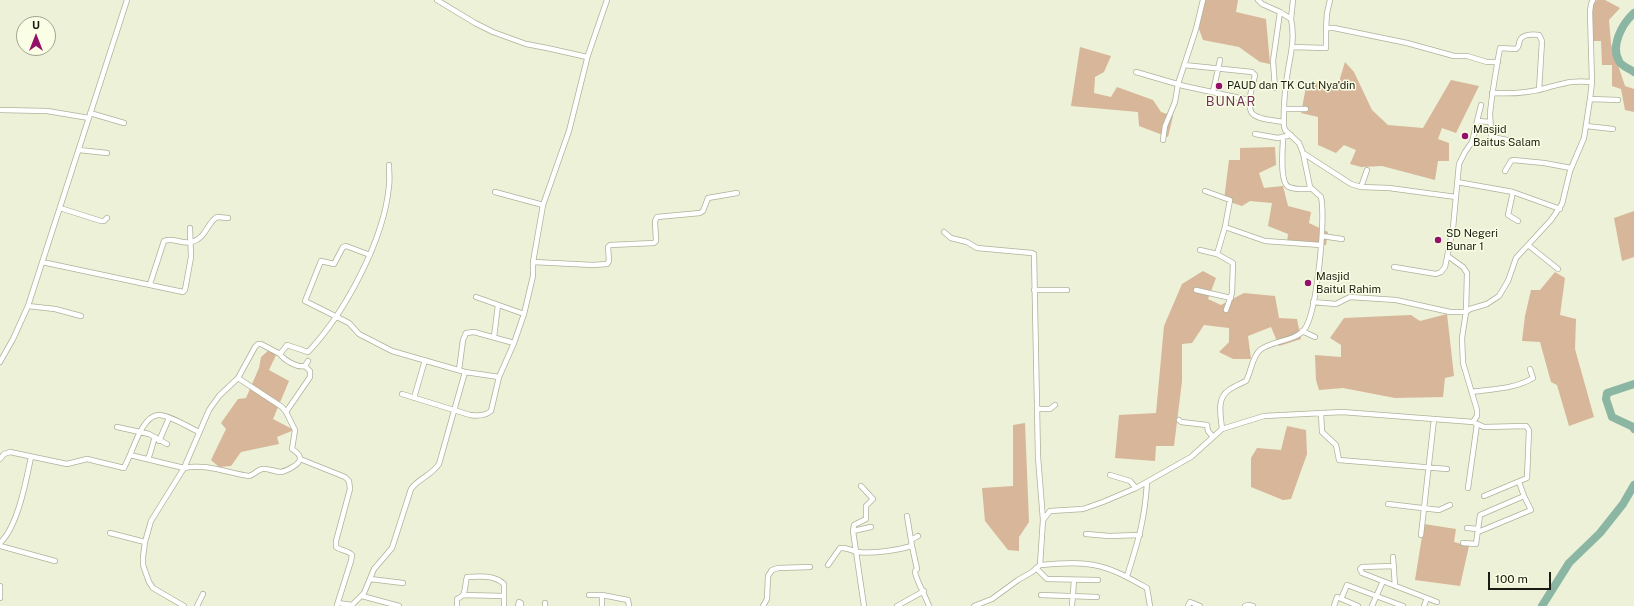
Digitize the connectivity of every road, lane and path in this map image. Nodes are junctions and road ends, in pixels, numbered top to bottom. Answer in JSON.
{"nodes":[{"id":1,"x":127,"y":0,"type":"edge"},
{"id":2,"x":437,"y":0,"type":"edge"},
{"id":3,"x":607,"y":0,"type":"edge"},
{"id":4,"x":1203,"y":0,"type":"edge"},
{"id":5,"x":1258,"y":0,"type":"edge"},
{"id":6,"x":1293,"y":0,"type":"edge"},
{"id":7,"x":1330,"y":0,"type":"edge"},
{"id":8,"x":1593,"y":0,"type":"edge"},
{"id":9,"x":1280,"y":12,"type":"junction"},
{"id":10,"x":1291,"y":19,"type":"junction"},
{"id":11,"x":1326,"y":28,"type":"junction"},
{"id":12,"x":1292,"y":47,"type":"junction"},
{"id":13,"x":588,"y":57,"type":"junction"},
{"id":14,"x":1220,"y":60,"type":"dead end"},
{"id":15,"x":1498,"y":62,"type":"junction"},
{"id":16,"x":1184,"y":65,"type":"junction"},
{"id":17,"x":1218,"y":68,"type":"junction"},
{"id":18,"x":1136,"y":72,"type":"dead end"},
{"id":19,"x":1592,"y":82,"type":"junction"},
{"id":20,"x":1178,"y":84,"type":"junction"},
{"id":21,"x":1275,"y":88,"type":"dead end"},
{"id":22,"x":1539,"y":90,"type":"junction"},
{"id":23,"x":1213,"y":92,"type":"junction"},
{"id":24,"x":1492,"y":93,"type":"junction"},
{"id":25,"x":1590,"y":99,"type":"junction"},
{"id":26,"x":1249,"y":100,"type":"junction"},
{"id":27,"x":1618,"y":100,"type":"dead end"},
{"id":28,"x":1481,"y":105,"type":"dead end"},
{"id":29,"x":1284,"y":109,"type":"junction"},
{"id":30,"x":0,"y":110,"type":"edge"},
{"id":31,"x":1306,"y":110,"type":"dead end"},
{"id":32,"x":90,"y":116,"type":"junction"},
{"id":33,"x":1478,"y":121,"type":"junction"},
{"id":34,"x":1284,"y":122,"type":"junction"},
{"id":35,"x":1490,"y":122,"type":"junction"},
{"id":36,"x":124,"y":123,"type":"dead end"},
{"id":37,"x":1586,"y":126,"type":"junction"},
{"id":38,"x":1613,"y":129,"type":"dead end"},
{"id":39,"x":1255,"y":134,"type":"dead end"},
{"id":40,"x":1291,"y":135,"type":"junction"},
{"id":41,"x":1492,"y":137,"type":"junction"},
{"id":42,"x":1283,"y":138,"type":"junction"},
{"id":43,"x":1163,"y":140,"type":"dead end"},
{"id":44,"x":1507,"y":140,"type":"dead end"},
{"id":45,"x":1472,"y":142,"type":"junction"},
{"id":46,"x":79,"y":150,"type":"junction"},
{"id":47,"x":107,"y":153,"type":"dead end"},
{"id":48,"x":1303,"y":153,"type":"junction"},
{"id":49,"x":389,"y":165,"type":"dead end"},
{"id":50,"x":1571,"y":168,"type":"junction"},
{"id":51,"x":1367,"y":170,"type":"dead end"},
{"id":52,"x":1505,"y":171,"type":"dead end"},
{"id":53,"x":1456,"y":182,"type":"junction"},
{"id":54,"x":1361,"y":186,"type":"junction"},
{"id":55,"x":1311,"y":189,"type":"junction"},
{"id":56,"x":495,"y":192,"type":"dead end"},
{"id":57,"x":1205,"y":192,"type":"dead end"},
{"id":58,"x":1512,"y":192,"type":"junction"},
{"id":59,"x":737,"y":193,"type":"dead end"},
{"id":60,"x":1456,"y":197,"type":"junction"},
{"id":61,"x":543,"y":206,"type":"junction"},
{"id":62,"x":60,"y":208,"type":"junction"},
{"id":63,"x":1560,"y":209,"type":"junction"},
{"id":64,"x":107,"y":218,"type":"dead end"},
{"id":65,"x":228,"y":218,"type":"dead end"},
{"id":66,"x":1518,"y":221,"type":"dead end"},
{"id":67,"x":1225,"y":227,"type":"junction"},
{"id":68,"x":190,"y":228,"type":"dead end"},
{"id":69,"x":944,"y":232,"type":"dead end"},
{"id":70,"x":1322,"y":236,"type":"junction"},
{"id":71,"x":1342,"y":239,"type":"dead end"},
{"id":72,"x":190,"y":243,"type":"junction"},
{"id":73,"x":1321,"y":245,"type":"junction"},
{"id":74,"x":1528,"y":245,"type":"junction"},
{"id":75,"x":1200,"y":250,"type":"dead end"},
{"id":76,"x":1217,"y":254,"type":"junction"},
{"id":77,"x":370,"y":255,"type":"junction"},
{"id":78,"x":1448,"y":257,"type":"junction"},
{"id":79,"x":42,"y":262,"type":"junction"},
{"id":80,"x":533,"y":262,"type":"junction"},
{"id":81,"x":1394,"y":268,"type":"dead end"},
{"id":82,"x":1558,"y":269,"type":"dead end"},
{"id":83,"x":150,"y":284,"type":"junction"},
{"id":84,"x":1034,"y":290,"type":"junction"},
{"id":85,"x":1067,"y":290,"type":"dead end"},
{"id":86,"x":1196,"y":290,"type":"dead end"},
{"id":87,"x":476,"y":297,"type":"dead end"},
{"id":88,"x":1231,"y":298,"type":"junction"},
{"id":89,"x":1313,"y":302,"type":"junction"},
{"id":90,"x":498,"y":305,"type":"junction"},
{"id":91,"x":28,"y":306,"type":"junction"},
{"id":92,"x":1226,"y":310,"type":"dead end"},
{"id":93,"x":1466,"y":312,"type":"junction"},
{"id":94,"x":524,"y":314,"type":"junction"},
{"id":95,"x":81,"y":316,"type":"dead end"},
{"id":96,"x":336,"y":316,"type":"junction"},
{"id":97,"x":1302,"y":331,"type":"junction"},
{"id":98,"x":494,"y":337,"type":"junction"},
{"id":99,"x":1315,"y":337,"type":"dead end"},
{"id":100,"x":514,"y":343,"type":"junction"},
{"id":101,"x":280,"y":354,"type":"junction"},
{"id":102,"x":425,"y":360,"type":"junction"},
{"id":103,"x":308,"y":361,"type":"dead end"},
{"id":104,"x":0,"y":362,"type":"edge"},
{"id":105,"x":305,"y":366,"type":"junction"},
{"id":106,"x":1530,"y":369,"type":"dead end"},
{"id":107,"x":460,"y":370,"type":"junction"},
{"id":108,"x":465,"y":372,"type":"junction"},
{"id":109,"x":499,"y":377,"type":"junction"},
{"id":110,"x":238,"y":378,"type":"junction"},
{"id":111,"x":1472,"y":392,"type":"junction"},
{"id":112,"x":402,"y":394,"type":"dead end"},
{"id":113,"x":414,"y":398,"type":"junction"},
{"id":114,"x":1055,"y":405,"type":"dead end"},
{"id":115,"x":1038,"y":409,"type":"junction"},
{"id":116,"x":454,"y":411,"type":"junction"},
{"id":117,"x":286,"y":412,"type":"junction"},
{"id":118,"x":1321,"y":413,"type":"junction"},
{"id":119,"x":169,"y":418,"type":"junction"},
{"id":120,"x":1434,"y":419,"type":"junction"},
{"id":121,"x":1180,"y":420,"type":"dead end"},
{"id":122,"x":1475,"y":423,"type":"junction"},
{"id":123,"x":117,"y":427,"type":"dead end"},
{"id":124,"x":1222,"y":429,"type":"junction"},
{"id":125,"x":139,"y":432,"type":"junction"},
{"id":126,"x":199,"y":432,"type":"junction"},
{"id":127,"x":1213,"y":437,"type":"junction"},
{"id":128,"x":157,"y":439,"type":"junction"},
{"id":129,"x":167,"y":444,"type":"dead end"},
{"id":130,"x":130,"y":455,"type":"junction"},
{"id":131,"x":31,"y":457,"type":"junction"},
{"id":132,"x":0,"y":459,"type":"edge"},
{"id":133,"x":300,"y":459,"type":"junction"},
{"id":134,"x":148,"y":460,"type":"junction"},
{"id":135,"x":184,"y":468,"type":"junction"},
{"id":136,"x":1429,"y":468,"type":"junction"},
{"id":137,"x":1447,"y":469,"type":"dead end"},
{"id":138,"x":1110,"y":474,"type":"dead end"},
{"id":139,"x":1147,"y":482,"type":"junction"},
{"id":140,"x":1519,"y":482,"type":"junction"},
{"id":141,"x":861,"y":486,"type":"dead end"},
{"id":142,"x":1136,"y":488,"type":"junction"},
{"id":143,"x":1468,"y":488,"type":"dead end"},
{"id":144,"x":1484,"y":496,"type":"dead end"},
{"id":145,"x":1524,"y":496,"type":"junction"},
{"id":146,"x":1388,"y":504,"type":"dead end"},
{"id":147,"x":1450,"y":505,"type":"dead end"},
{"id":148,"x":1424,"y":508,"type":"junction"},
{"id":149,"x":907,"y":516,"type":"dead end"},
{"id":150,"x":1043,"y":520,"type":"junction"},
{"id":151,"x":871,"y":527,"type":"dead end"},
{"id":152,"x":1467,"y":528,"type":"dead end"},
{"id":153,"x":853,"y":531,"type":"junction"},
{"id":154,"x":1478,"y":531,"type":"junction"},
{"id":155,"x":110,"y":533,"type":"dead end"},
{"id":156,"x":1086,"y":534,"type":"dead end"},
{"id":157,"x":1421,"y":535,"type":"dead end"},
{"id":158,"x":918,"y":536,"type":"dead end"},
{"id":159,"x":1140,"y":536,"type":"junction"},
{"id":160,"x":911,"y":540,"type":"junction"},
{"id":161,"x":145,"y":542,"type":"junction"},
{"id":162,"x":1463,"y":542,"type":"dead end"},
{"id":163,"x":0,"y":544,"type":"edge"},
{"id":164,"x":912,"y":546,"type":"junction"},
{"id":165,"x":856,"y":552,"type":"junction"},
{"id":166,"x":1393,"y":557,"type":"dead end"},
{"id":167,"x":55,"y":561,"type":"dead end"},
{"id":168,"x":828,"y":565,"type":"dead end"},
{"id":169,"x":1394,"y":566,"type":"junction"},
{"id":170,"x":810,"y":567,"type":"dead end"},
{"id":171,"x":1038,"y":567,"type":"junction"},
{"id":172,"x":1126,"y":576,"type":"junction"},
{"id":173,"x":370,"y":579,"type":"junction"},
{"id":174,"x":1074,"y":580,"type":"junction"},
{"id":175,"x":1098,"y":580,"type":"dead end"},
{"id":176,"x":1383,"y":581,"type":"junction"},
{"id":177,"x":404,"y":583,"type":"dead end"},
{"id":178,"x":0,"y":586,"type":"edge"},
{"id":179,"x":1395,"y":586,"type":"junction"},
{"id":180,"x":924,"y":591,"type":"junction"},
{"id":181,"x":203,"y":594,"type":"dead end"},
{"id":182,"x":463,"y":595,"type":"junction"},
{"id":183,"x":589,"y":595,"type":"dead end"},
{"id":184,"x":602,"y":595,"type":"junction"},
{"id":185,"x":1041,"y":595,"type":"dead end"},
{"id":186,"x":1376,"y":595,"type":"junction"},
{"id":187,"x":362,"y":596,"type":"junction"},
{"id":188,"x":504,"y":596,"type":"junction"},
{"id":189,"x":1073,"y":596,"type":"junction"},
{"id":190,"x":1097,"y":597,"type":"dead end"},
{"id":191,"x":0,"y":598,"type":"edge"},
{"id":192,"x":1427,"y":598,"type":"junction"},
{"id":193,"x":1341,"y":599,"type":"junction"},
{"id":194,"x":1437,"y":602,"type":"dead end"},
{"id":195,"x":337,"y":605,"type":"edge"},
{"id":196,"x":184,"y":606,"type":"edge"},
{"id":197,"x":197,"y":606,"type":"edge"},
{"id":198,"x":399,"y":606,"type":"edge"},
{"id":199,"x":457,"y":606,"type":"edge"},
{"id":200,"x":504,"y":606,"type":"edge"},
{"id":201,"x":518,"y":606,"type":"edge"},
{"id":202,"x":521,"y":606,"type":"edge"},
{"id":203,"x":602,"y":606,"type":"edge"},
{"id":204,"x":629,"y":606,"type":"edge"},
{"id":205,"x":763,"y":606,"type":"edge"},
{"id":206,"x":864,"y":606,"type":"edge"},
{"id":207,"x":897,"y":606,"type":"edge"},
{"id":208,"x":929,"y":606,"type":"edge"},
{"id":209,"x":974,"y":606,"type":"edge"},
{"id":210,"x":1072,"y":606,"type":"edge"},
{"id":211,"x":1150,"y":606,"type":"edge"},
{"id":212,"x":1188,"y":606,"type":"edge"},
{"id":213,"x":1200,"y":606,"type":"edge"},
{"id":214,"x":1245,"y":606,"type":"edge"},
{"id":215,"x":1253,"y":606,"type":"edge"},
{"id":216,"x":1334,"y":606,"type":"edge"},
{"id":217,"x":1358,"y":606,"type":"edge"},
{"id":218,"x":1372,"y":606,"type":"edge"},
{"id":219,"x":1403,"y":606,"type":"edge"},
{"id":220,"x":1424,"y":606,"type":"edge"}],
"edges":[{"from":1,"to":32,"type":"street"},
{"from":2,"to":13,"type":"street"},
{"from":3,"to":13,"type":"street"},
{"from":4,"to":16,"type":"street"},
{"from":5,"to":9,"type":"street"},
{"from":6,"to":10,"type":"street"},
{"from":7,"to":11,"type":"street"},
{"from":8,"to":19,"type":"street"},
{"from":9,"to":10,"type":"street"},
{"from":9,"to":21,"type":"street"},
{"from":10,"to":12,"type":"street"},
{"from":11,"to":12,"type":"street"},
{"from":11,"to":15,"type":"street"},
{"from":12,"to":29,"type":"street"},
{"from":13,"to":61,"type":"street"},
{"from":14,"to":17,"type":"street"},
{"from":15,"to":22,"type":"street"},
{"from":15,"to":24,"type":"street"},
{"from":16,"to":17,"type":"street"},
{"from":16,"to":20,"type":"street"},
{"from":17,"to":23,"type":"street"},
{"from":17,"to":26,"type":"street"},
{"from":18,"to":20,"type":"street"},
{"from":19,"to":22,"type":"street"},
{"from":19,"to":25,"type":"street"},
{"from":20,"to":23,"type":"street"},
{"from":20,"to":43,"type":"street"},
{"from":22,"to":24,"type":"street"},
{"from":23,"to":26,"type":"street"},
{"from":24,"to":35,"type":"street"},
{"from":25,"to":27,"type":"street"},
{"from":25,"to":37,"type":"street"},
{"from":26,"to":34,"type":"street"},
{"from":28,"to":33,"type":"street"},
{"from":29,"to":31,"type":"street"},
{"from":29,"to":34,"type":"street"},
{"from":30,"to":32,"type":"street"},
{"from":32,"to":36,"type":"street"},
{"from":32,"to":46,"type":"street"},
{"from":33,"to":35,"type":"street"},
{"from":33,"to":45,"type":"street"},
{"from":34,"to":40,"type":"street"},
{"from":35,"to":41,"type":"street"},
{"from":37,"to":38,"type":"street"},
{"from":37,"to":50,"type":"street"},
{"from":39,"to":42,"type":"street"},
{"from":40,"to":42,"type":"street"},
{"from":40,"to":48,"type":"street"},
{"from":41,"to":44,"type":"street"},
{"from":41,"to":45,"type":"street"},
{"from":42,"to":55,"type":"street"},
{"from":45,"to":53,"type":"street"},
{"from":46,"to":47,"type":"street"},
{"from":46,"to":62,"type":"street"},
{"from":48,"to":54,"type":"street"},
{"from":48,"to":55,"type":"street"},
{"from":49,"to":77,"type":"street"},
{"from":50,"to":52,"type":"street"},
{"from":50,"to":63,"type":"street"},
{"from":51,"to":54,"type":"street"},
{"from":53,"to":58,"type":"street"},
{"from":53,"to":60,"type":"street"},
{"from":54,"to":60,"type":"street"},
{"from":55,"to":70,"type":"street"},
{"from":56,"to":61,"type":"street"},
{"from":57,"to":67,"type":"street"},
{"from":58,"to":63,"type":"street"},
{"from":58,"to":66,"type":"street"},
{"from":59,"to":80,"type":"street"},
{"from":60,"to":78,"type":"street"},
{"from":61,"to":80,"type":"street"},
{"from":62,"to":64,"type":"street"},
{"from":62,"to":79,"type":"street"},
{"from":63,"to":74,"type":"street"},
{"from":65,"to":72,"type":"street"},
{"from":67,"to":73,"type":"street"},
{"from":67,"to":76,"type":"street"},
{"from":68,"to":72,"type":"street"},
{"from":69,"to":84,"type":"street"},
{"from":70,"to":71,"type":"street"},
{"from":70,"to":73,"type":"street"},
{"from":72,"to":83,"type":"street"},
{"from":72,"to":83,"type":"street"},
{"from":73,"to":89,"type":"street"},
{"from":74,"to":82,"type":"street"},
{"from":74,"to":93,"type":"street"},
{"from":75,"to":76,"type":"street"},
{"from":76,"to":88,"type":"street"},
{"from":77,"to":96,"type":"street"},
{"from":77,"to":96,"type":"street"},
{"from":78,"to":81,"type":"street"},
{"from":78,"to":93,"type":"street"},
{"from":79,"to":83,"type":"street"},
{"from":79,"to":91,"type":"street"},
{"from":80,"to":94,"type":"street"},
{"from":84,"to":85,"type":"street"},
{"from":84,"to":115,"type":"street"},
{"from":86,"to":88,"type":"street"},
{"from":87,"to":90,"type":"street"},
{"from":88,"to":92,"type":"street"},
{"from":89,"to":93,"type":"street"},
{"from":89,"to":97,"type":"street"},
{"from":90,"to":94,"type":"street"},
{"from":90,"to":98,"type":"street"},
{"from":91,"to":95,"type":"street"},
{"from":91,"to":104,"type":"street"},
{"from":93,"to":111,"type":"street"},
{"from":94,"to":100,"type":"street"},
{"from":96,"to":101,"type":"street"},
{"from":96,"to":102,"type":"street"},
{"from":97,"to":99,"type":"street"},
{"from":97,"to":124,"type":"street"},
{"from":98,"to":100,"type":"street"},
{"from":98,"to":107,"type":"street"},
{"from":100,"to":109,"type":"street"},
{"from":101,"to":105,"type":"street"},
{"from":101,"to":110,"type":"street"},
{"from":102,"to":107,"type":"street"},
{"from":102,"to":113,"type":"street"},
{"from":103,"to":105,"type":"street"},
{"from":105,"to":117,"type":"street"},
{"from":106,"to":111,"type":"street"},
{"from":107,"to":108,"type":"street"},
{"from":108,"to":109,"type":"street"},
{"from":108,"to":116,"type":"street"},
{"from":109,"to":116,"type":"street"},
{"from":110,"to":117,"type":"street"},
{"from":110,"to":126,"type":"street"},
{"from":111,"to":122,"type":"street"},
{"from":112,"to":113,"type":"street"},
{"from":113,"to":116,"type":"street"},
{"from":114,"to":115,"type":"street"},
{"from":115,"to":150,"type":"street"},
{"from":116,"to":173,"type":"street"},
{"from":117,"to":133,"type":"street"},
{"from":118,"to":120,"type":"street"},
{"from":118,"to":124,"type":"street"},
{"from":118,"to":136,"type":"street"},
{"from":119,"to":125,"type":"street"},
{"from":119,"to":126,"type":"street"},
{"from":119,"to":128,"type":"street"},
{"from":120,"to":122,"type":"street"},
{"from":120,"to":136,"type":"street"},
{"from":121,"to":127,"type":"street"},
{"from":122,"to":140,"type":"street"},
{"from":122,"to":143,"type":"street"},
{"from":123,"to":125,"type":"street"},
{"from":124,"to":127,"type":"street"},
{"from":125,"to":128,"type":"street"},
{"from":125,"to":130,"type":"street"},
{"from":126,"to":135,"type":"street"},
{"from":127,"to":139,"type":"street"},
{"from":128,"to":129,"type":"street"},
{"from":128,"to":134,"type":"street"},
{"from":130,"to":131,"type":"street"},
{"from":130,"to":134,"type":"street"},
{"from":131,"to":132,"type":"street"},
{"from":131,"to":163,"type":"street"},
{"from":133,"to":135,"type":"street"},
{"from":133,"to":195,"type":"street"},
{"from":134,"to":135,"type":"street"},
{"from":135,"to":161,"type":"street"},
{"from":136,"to":137,"type":"street"},
{"from":136,"to":148,"type":"street"},
{"from":138,"to":142,"type":"street"},
{"from":139,"to":142,"type":"street"},
{"from":139,"to":159,"type":"street"},
{"from":140,"to":144,"type":"street"},
{"from":140,"to":145,"type":"street"},
{"from":141,"to":153,"type":"street"},
{"from":142,"to":150,"type":"street"},
{"from":145,"to":154,"type":"street"},
{"from":145,"to":154,"type":"street"},
{"from":146,"to":148,"type":"street"},
{"from":147,"to":148,"type":"street"},
{"from":148,"to":157,"type":"street"},
{"from":149,"to":160,"type":"street"},
{"from":150,"to":171,"type":"street"},
{"from":151,"to":153,"type":"street"},
{"from":152,"to":154,"type":"street"},
{"from":153,"to":165,"type":"street"},
{"from":154,"to":162,"type":"street"},
{"from":155,"to":161,"type":"street"},
{"from":156,"to":159,"type":"street"},
{"from":158,"to":160,"type":"street"},
{"from":159,"to":172,"type":"street"},
{"from":160,"to":164,"type":"street"},
{"from":161,"to":196,"type":"street"},
{"from":163,"to":167,"type":"street"},
{"from":164,"to":165,"type":"street"},
{"from":164,"to":180,"type":"street"},
{"from":165,"to":168,"type":"street"},
{"from":165,"to":206,"type":"street"},
{"from":166,"to":169,"type":"street"},
{"from":169,"to":176,"type":"street"},
{"from":169,"to":179,"type":"street"},
{"from":170,"to":205,"type":"street"},
{"from":171,"to":172,"type":"street"},
{"from":171,"to":174,"type":"street"},
{"from":171,"to":209,"type":"street"},
{"from":172,"to":211,"type":"street"},
{"from":173,"to":177,"type":"street"},
{"from":173,"to":187,"type":"street"},
{"from":174,"to":175,"type":"street"},
{"from":174,"to":189,"type":"street"},
{"from":176,"to":179,"type":"street"},
{"from":176,"to":186,"type":"street"},
{"from":178,"to":191,"type":"street"},
{"from":179,"to":192,"type":"street"},
{"from":180,"to":207,"type":"street"},
{"from":180,"to":208,"type":"street"},
{"from":181,"to":197,"type":"street"},
{"from":182,"to":188,"type":"street"},
{"from":182,"to":188,"type":"street"},
{"from":182,"to":199,"type":"street"},
{"from":183,"to":184,"type":"street"},
{"from":184,"to":203,"type":"street"},
{"from":184,"to":204,"type":"street"},
{"from":185,"to":189,"type":"street"},
{"from":186,"to":193,"type":"street"},
{"from":186,"to":218,"type":"street"},
{"from":186,"to":219,"type":"street"},
{"from":187,"to":195,"type":"street"},
{"from":187,"to":198,"type":"street"},
{"from":188,"to":200,"type":"street"},
{"from":189,"to":190,"type":"street"},
{"from":189,"to":210,"type":"street"},
{"from":192,"to":194,"type":"street"},
{"from":192,"to":220,"type":"street"},
{"from":193,"to":216,"type":"street"},
{"from":193,"to":217,"type":"street"},
{"from":201,"to":202,"type":"street"},
{"from":212,"to":213,"type":"street"},
{"from":214,"to":215,"type":"street"}]}
